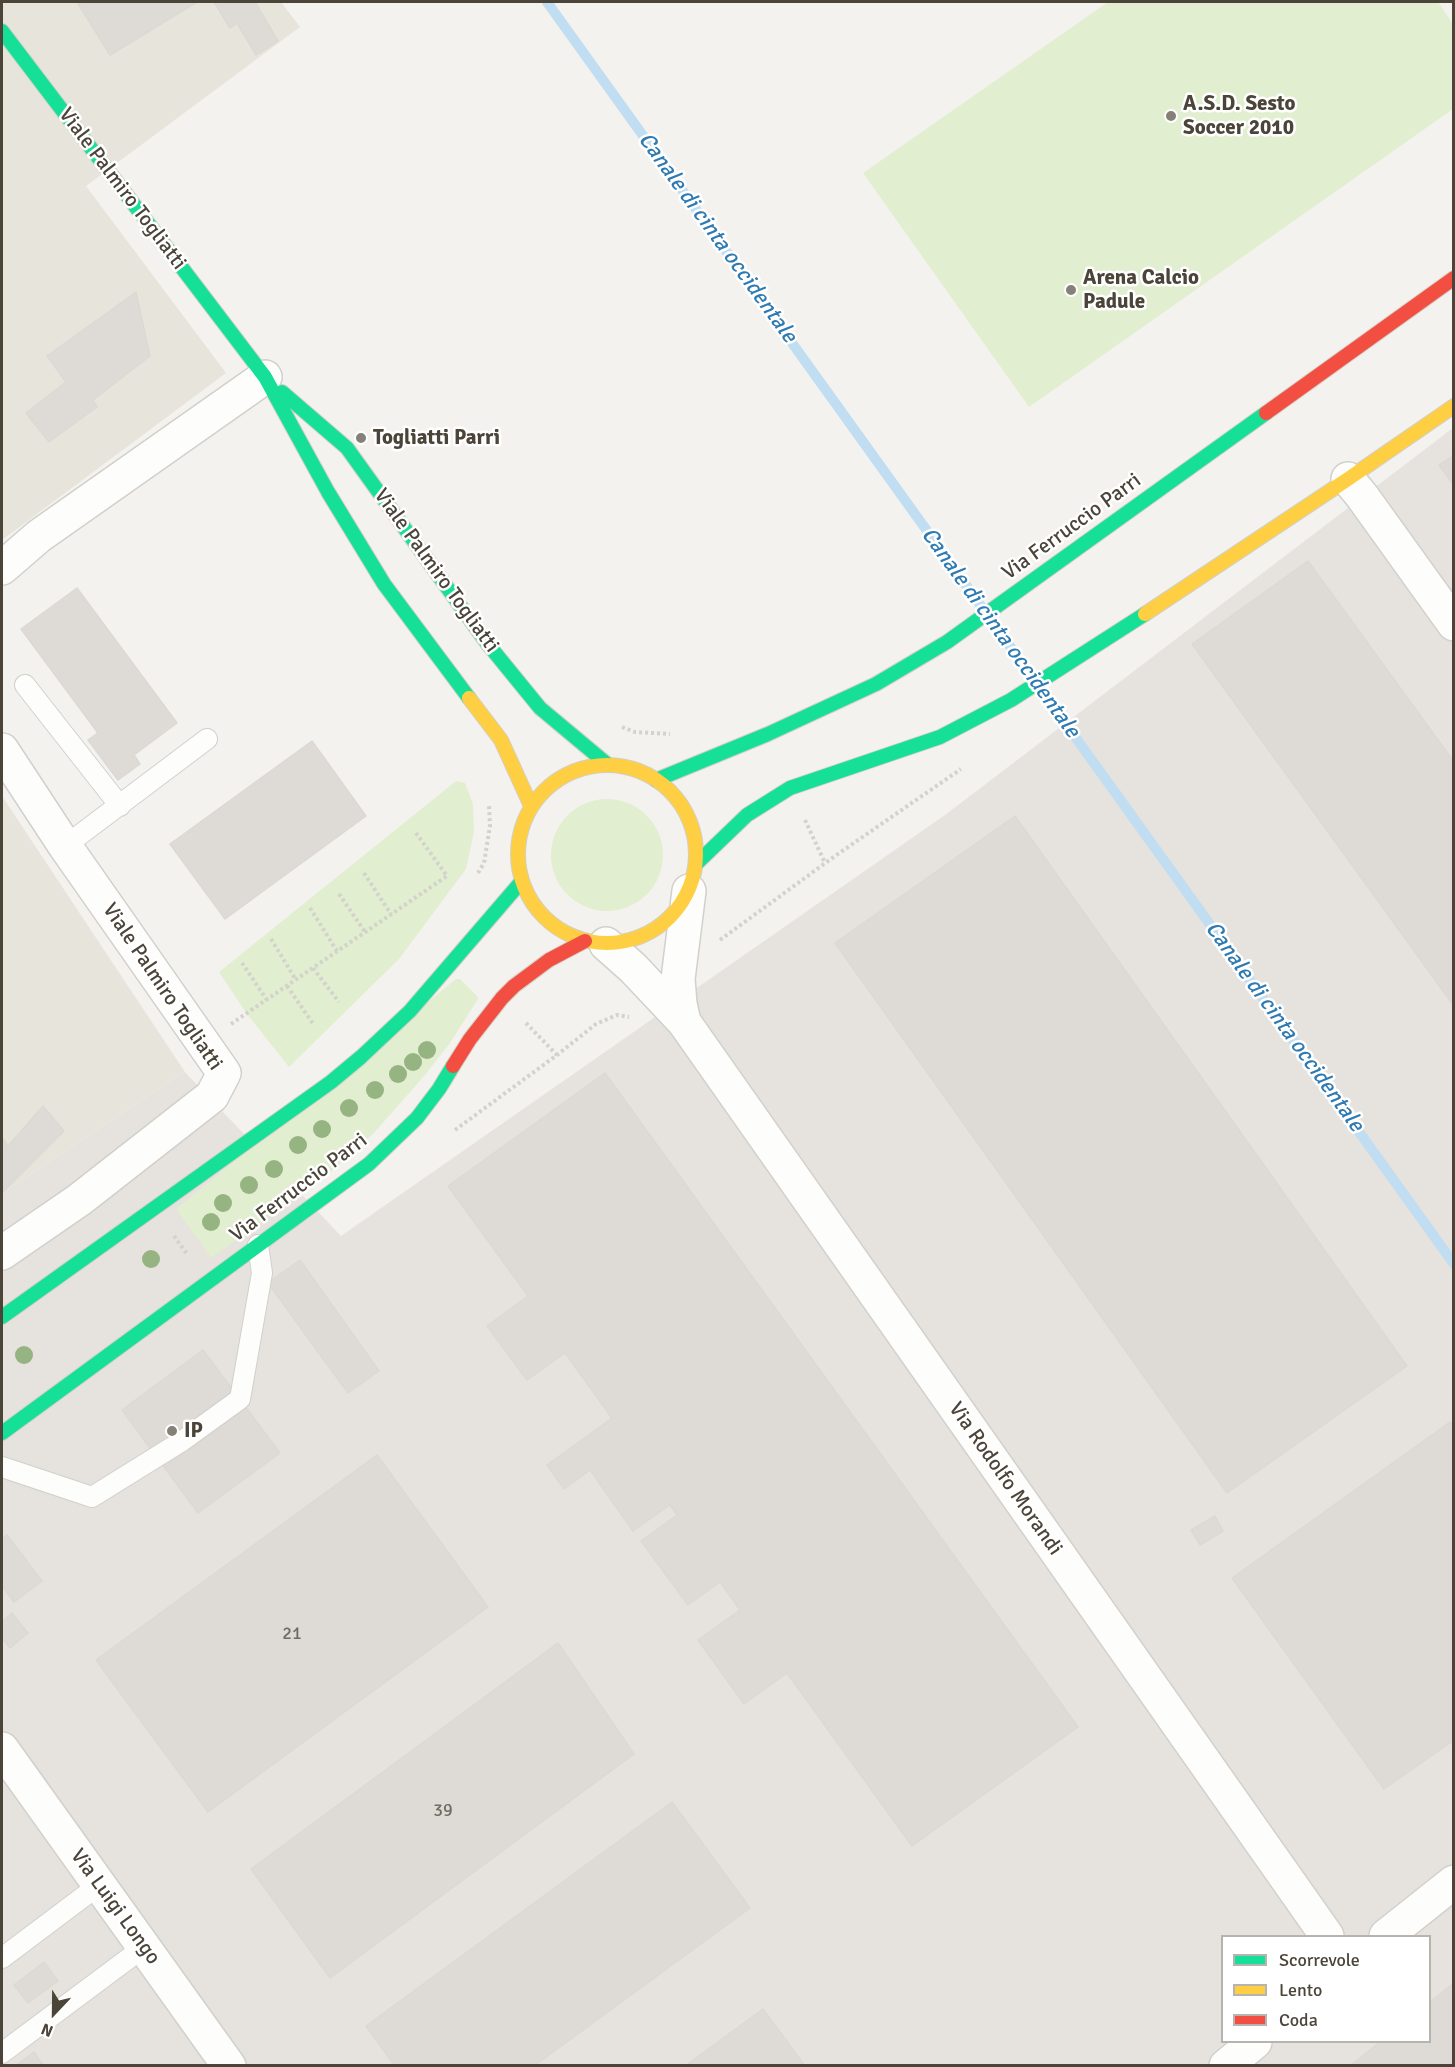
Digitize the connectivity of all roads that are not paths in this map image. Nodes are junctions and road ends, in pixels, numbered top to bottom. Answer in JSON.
{"nodes":[{"id":1,"x":2,"y":31,"type":"edge"},
{"id":2,"x":1454,"y":278,"type":"edge"},
{"id":3,"x":265,"y":377,"type":"junction"},
{"id":4,"x":1454,"y":405,"type":"edge"},
{"id":5,"x":1348,"y":479,"type":"junction"},
{"id":6,"x":2,"y":568,"type":"edge"},
{"id":7,"x":1454,"y":624,"type":"edge"},
{"id":8,"x":25,"y":685,"type":"dead end"},
{"id":9,"x":207,"y":739,"type":"dead end"},
{"id":10,"x":2,"y":750,"type":"edge"},
{"id":11,"x":607,"y":764,"type":"junction"},
{"id":12,"x":656,"y":780,"type":"junction"},
{"id":13,"x":120,"y":806,"type":"junction"},
{"id":14,"x":531,"y":806,"type":"junction"},
{"id":15,"x":65,"y":846,"type":"junction"},
{"id":16,"x":693,"y":877,"type":"junction"},
{"id":17,"x":521,"y":882,"type":"junction"},
{"id":18,"x":595,"y":942,"type":"junction"},
{"id":19,"x":684,"y":1022,"type":"junction"},
{"id":20,"x":258,"y":1245,"type":"junction"},
{"id":21,"x":2,"y":1253,"type":"edge"},
{"id":22,"x":2,"y":1317,"type":"edge"},
{"id":23,"x":2,"y":1433,"type":"edge"},
{"id":24,"x":2,"y":1467,"type":"edge"},
{"id":25,"x":2,"y":1749,"type":"edge"},
{"id":26,"x":1454,"y":1882,"type":"edge"},
{"id":27,"x":99,"y":1885,"type":"junction"},
{"id":28,"x":1326,"y":1935,"type":"edge"},
{"id":29,"x":1387,"y":1935,"type":"edge"},
{"id":30,"x":144,"y":1947,"type":"junction"},
{"id":31,"x":3,"y":1955,"type":"edge"},
{"id":32,"x":1254,"y":2043,"type":"edge"},
{"id":33,"x":2,"y":2053,"type":"edge"},
{"id":34,"x":229,"y":2066,"type":"edge"},
{"id":35,"x":1226,"y":2066,"type":"edge"}],
"edges":[{"from":1,"to":3,"type":"main road","name":"Viale Palmiro Togliatti"},
{"from":2,"to":12,"type":"main road","name":"Via Ferruccio Parri"},
{"from":3,"to":6,"type":"street"},
{"from":3,"to":11,"type":"main road","name":"Viale Palmiro Togliatti"},
{"from":3,"to":14,"type":"main road","name":"Viale Palmiro Togliatti"},
{"from":4,"to":5,"type":"main road","name":"Via Ferruccio Parri"},
{"from":5,"to":7,"type":"street"},
{"from":5,"to":16,"type":"main road","name":"Via Ferruccio Parri"},
{"from":8,"to":13,"type":"lane"},
{"from":9,"to":13,"type":"lane"},
{"from":10,"to":15,"type":"street","name":"Viale Palmiro Togliatti"},
{"from":11,"to":12,"type":"main road"},
{"from":11,"to":14,"type":"main road"},
{"from":12,"to":16,"type":"main road"},
{"from":13,"to":15,"type":"lane"},
{"from":14,"to":17,"type":"main road"},
{"from":15,"to":21,"type":"street","name":"Viale Palmiro Togliatti"},
{"from":16,"to":18,"type":"main road","name":"Via Ferruccio Parri"},
{"from":16,"to":19,"type":"street","name":"Via Rodolfo Morandi"},
{"from":17,"to":18,"type":"main road"},
{"from":17,"to":22,"type":"main road"},
{"from":18,"to":19,"type":"street","name":"Via Rodolfo Morandi"},
{"from":18,"to":20,"type":"main road","name":"Via Ferruccio Parri"},
{"from":19,"to":28,"type":"street","name":"Via Rodolfo Morandi"},
{"from":20,"to":23,"type":"main road","name":"Via Ferruccio Parri"},
{"from":20,"to":24,"type":"lane"},
{"from":25,"to":27,"type":"street","name":"Via Luigi Longo"},
{"from":26,"to":29,"type":"street"},
{"from":27,"to":30,"type":"street","name":"Via Luigi Longo"},
{"from":27,"to":31,"type":"lane"},
{"from":30,"to":33,"type":"lane"},
{"from":30,"to":34,"type":"street","name":"Via Luigi Longo"},
{"from":32,"to":35,"type":"street"}]}
